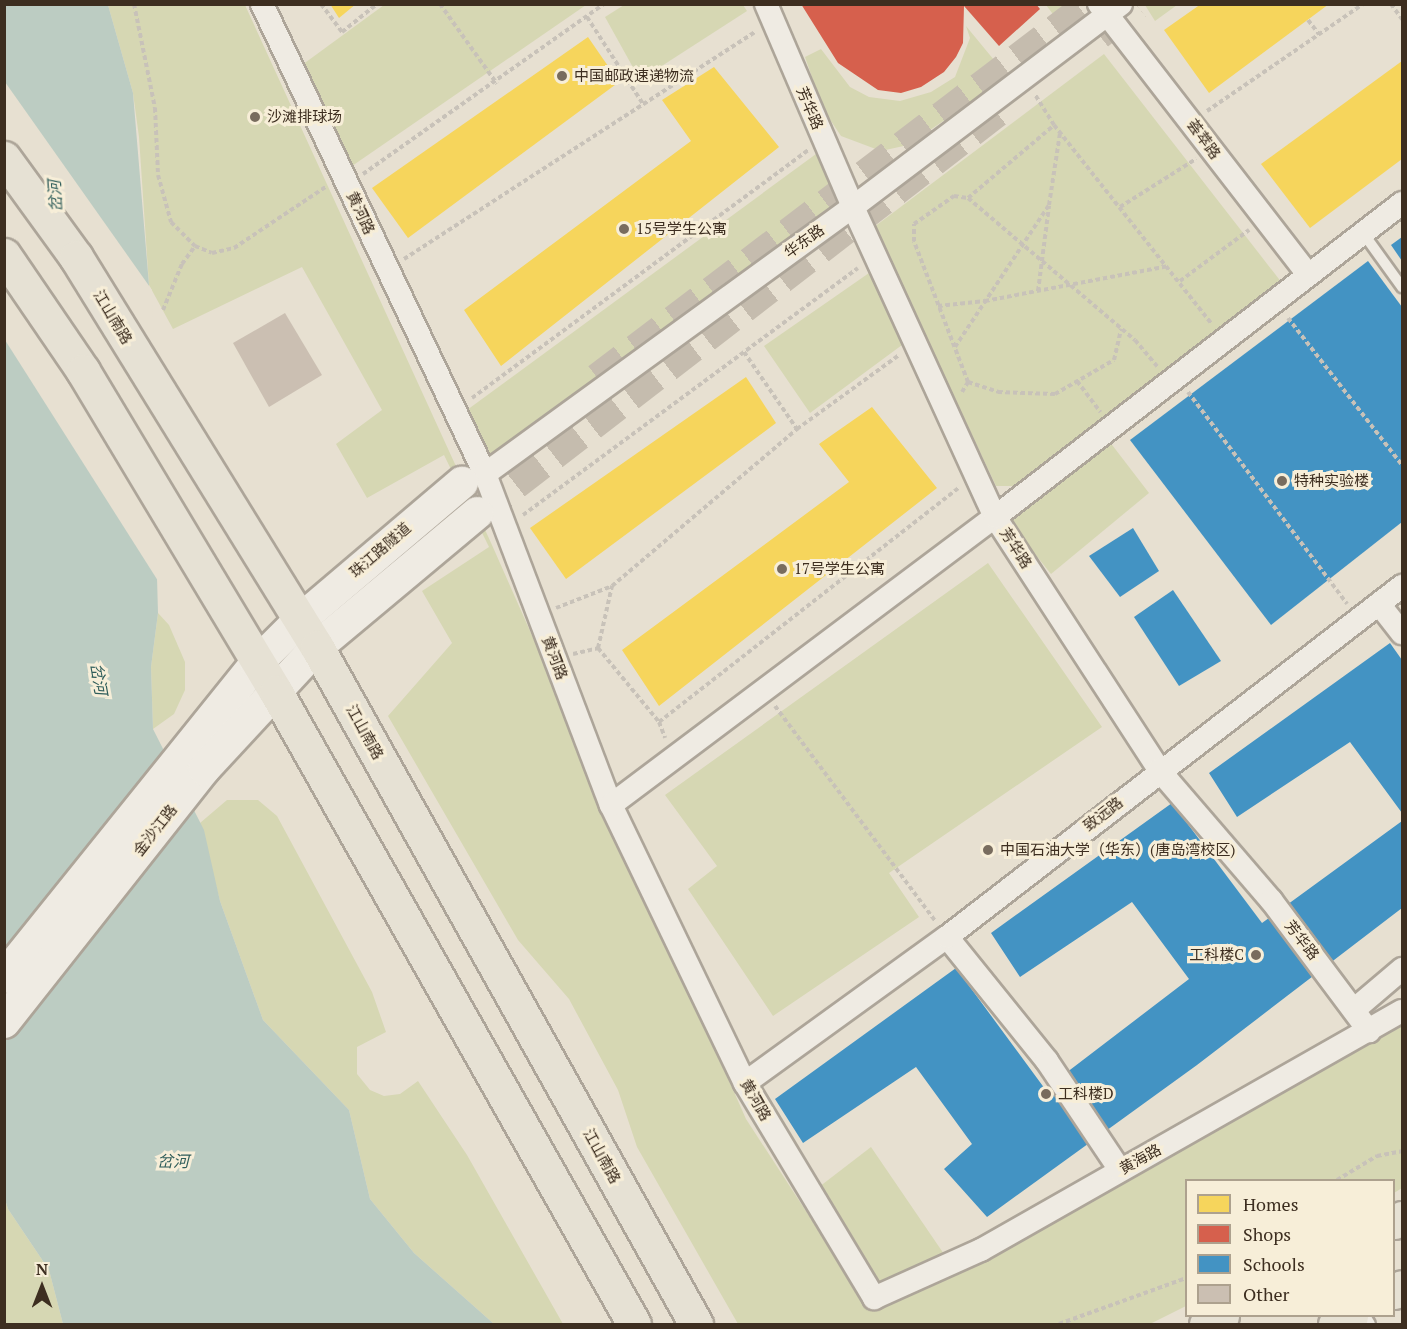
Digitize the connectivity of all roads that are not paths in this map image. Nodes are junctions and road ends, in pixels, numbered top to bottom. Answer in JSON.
{"nodes":[{"id":1,"x":262,"y":4,"type":"edge"},
{"id":2,"x":1109,"y":8,"type":"edge"},
{"id":3,"x":769,"y":12,"type":"edge"},
{"id":4,"x":4,"y":158,"type":"edge"},
{"id":5,"x":1402,"y":202,"type":"edge"},
{"id":6,"x":853,"y":207,"type":"junction"},
{"id":7,"x":1363,"y":232,"type":"junction"},
{"id":8,"x":4,"y":255,"type":"edge"},
{"id":9,"x":1308,"y":274,"type":"junction"},
{"id":10,"x":1402,"y":287,"type":"edge"},
{"id":11,"x":473,"y":479,"type":"junction"},
{"id":12,"x":477,"y":513,"type":"tunnel mouth"},
{"id":13,"x":995,"y":517,"type":"junction"},
{"id":14,"x":1402,"y":586,"type":"edge"},
{"id":15,"x":1379,"y":604,"type":"junction"},
{"id":16,"x":1402,"y":633,"type":"edge"},
{"id":17,"x":308,"y":634,"type":"junction"},
{"id":18,"x":256,"y":664,"type":"junction"},
{"id":19,"x":276,"y":692,"type":"junction"},
{"id":20,"x":195,"y":757,"type":"junction"},
{"id":21,"x":1159,"y":770,"type":"junction"},
{"id":22,"x":611,"y":805,"type":"junction"},
{"id":23,"x":947,"y":937,"type":"junction"},
{"id":24,"x":1402,"y":969,"type":"edge"},
{"id":25,"x":4,"y":977,"type":"edge"},
{"id":26,"x":1355,"y":1009,"type":"junction"},
{"id":27,"x":1402,"y":1011,"type":"edge"},
{"id":28,"x":4,"y":1022,"type":"edge"},
{"id":29,"x":1368,"y":1031,"type":"junction"},
{"id":30,"x":745,"y":1083,"type":"junction"},
{"id":31,"x":1120,"y":1170,"type":"junction"},
{"id":32,"x":874,"y":1298,"type":"joint"},
{"id":33,"x":1220,"y":1317,"type":"edge"},
{"id":34,"x":1349,"y":1317,"type":"edge"},
{"id":35,"x":634,"y":1324,"type":"edge"},
{"id":36,"x":696,"y":1324,"type":"edge"},
{"id":37,"x":1206,"y":1324,"type":"edge"},
{"id":38,"x":1335,"y":1324,"type":"edge"}],
"edges":[{"from":1,"to":11,"type":"street","name":"黄河路"},
{"from":2,"to":6,"type":"street","name":"华东路"},
{"from":2,"to":9,"type":"street","name":"荟萃路"},
{"from":3,"to":6,"type":"street","name":"芳华路"},
{"from":4,"to":17,"type":"main road","name":"江山南路"},
{"from":5,"to":7,"type":"street"},
{"from":6,"to":11,"type":"street","name":"华东路"},
{"from":6,"to":13,"type":"street","name":"芳华路"},
{"from":7,"to":9,"type":"street"},
{"from":7,"to":10,"type":"lane"},
{"from":8,"to":18,"type":"main road"},
{"from":9,"to":13,"type":"street"},
{"from":11,"to":17,"type":"main road","name":"珠江路隧道"},
{"from":11,"to":22,"type":"street","name":"黄河路"},
{"from":12,"to":17,"type":"main road"},
{"from":13,"to":21,"type":"street","name":"芳华路"},
{"from":13,"to":22,"type":"street"},
{"from":14,"to":15,"type":"street","name":"致远路"},
{"from":15,"to":16,"type":"street"},
{"from":15,"to":21,"type":"street","name":"致远路"},
{"from":17,"to":18,"type":"main road","name":"金沙江路"},
{"from":17,"to":19,"type":"main road","name":"金沙江路"},
{"from":17,"to":36,"type":"main road","name":"江山南路"},
{"from":18,"to":19,"type":"main road"},
{"from":18,"to":20,"type":"main road","name":"金沙江路"},
{"from":19,"to":20,"type":"main road","name":"金沙江路"},
{"from":19,"to":35,"type":"main road"},
{"from":20,"to":25,"type":"main road","name":"金沙江路"},
{"from":20,"to":28,"type":"main road","name":"金沙江路"},
{"from":21,"to":23,"type":"street","name":"致远路"},
{"from":21,"to":26,"type":"street","name":"芳华路"},
{"from":22,"to":30,"type":"street","name":"黄河路"},
{"from":23,"to":30,"type":"street","name":"致远路"},
{"from":23,"to":31,"type":"street"},
{"from":24,"to":26,"type":"street"},
{"from":26,"to":29,"type":"street","name":"芳华路"},
{"from":27,"to":29,"type":"street","name":"黄海路"},
{"from":29,"to":31,"type":"street","name":"黄海路"},
{"from":30,"to":32,"type":"street","name":"黄河路"},
{"from":31,"to":32,"type":"street","name":"黄海路"},
{"from":33,"to":37,"type":"main road"},
{"from":34,"to":38,"type":"main road"}]}
